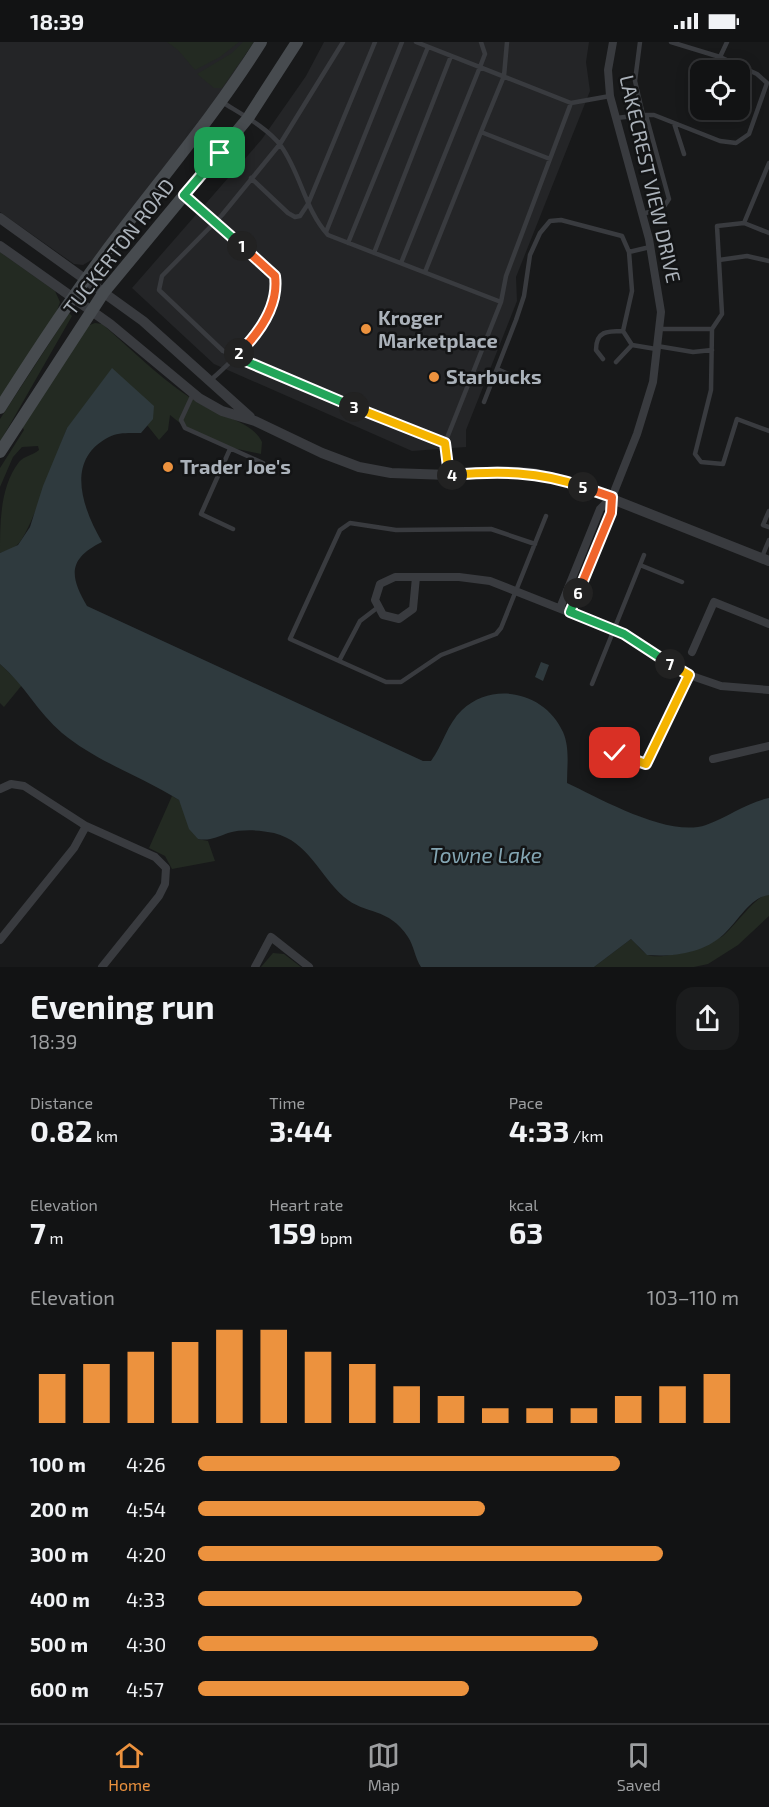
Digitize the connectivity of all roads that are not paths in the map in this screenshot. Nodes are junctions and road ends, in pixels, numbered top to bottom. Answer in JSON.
{"nodes":[{"id":1,"x":261,"y":42,"type":"edge"},
{"id":2,"x":297,"y":42,"type":"edge"},
{"id":3,"x":343,"y":42,"type":"edge"},
{"id":4,"x":375,"y":42,"type":"edge"},
{"id":5,"x":402,"y":42,"type":"edge"},
{"id":6,"x":416,"y":42,"type":"edge"},
{"id":7,"x":481,"y":42,"type":"edge"},
{"id":8,"x":507,"y":42,"type":"edge"},
{"id":9,"x":613,"y":42,"type":"edge"},
{"id":10,"x":640,"y":42,"type":"edge"},
{"id":11,"x":671,"y":42,"type":"edge"},
{"id":12,"x":727,"y":42,"type":"edge"},
{"id":13,"x":428,"y":47,"type":"junction"},
{"id":14,"x":452,"y":56,"type":"junction"},
{"id":15,"x":720,"y":57,"type":"junction"},
{"id":16,"x":480,"y":67,"type":"junction"},
{"id":17,"x":504,"y":76,"type":"junction"},
{"id":18,"x":610,"y":96,"type":"junction"},
{"id":19,"x":222,"y":102,"type":"junction"},
{"id":20,"x":571,"y":103,"type":"junction"},
{"id":21,"x":644,"y":115,"type":"junction"},
{"id":22,"x":248,"y":118,"type":"junction"},
{"id":23,"x":616,"y":118,"type":"junction"},
{"id":24,"x":675,"y":123,"type":"junction"},
{"id":25,"x":481,"y":132,"type":"junction"},
{"id":26,"x":280,"y":144,"type":"junction"},
{"id":27,"x":684,"y":154,"type":"dead end"},
{"id":28,"x":550,"y":159,"type":"junction"},
{"id":29,"x":769,"y":163,"type":"edge"},
{"id":30,"x":251,"y":178,"type":"junction"},
{"id":31,"x":184,"y":195,"type":"junction"},
{"id":32,"x":308,"y":204,"type":"junction"},
{"id":33,"x":642,"y":213,"type":"junction"},
{"id":34,"x":0,"y":218,"type":"edge"},
{"id":35,"x":214,"y":222,"type":"junction"},
{"id":36,"x":744,"y":223,"type":"junction"},
{"id":37,"x":326,"y":232,"type":"junction"},
{"id":38,"x":769,"y":233,"type":"edge"},
{"id":39,"x":348,"y":243,"type":"junction"},
{"id":40,"x":0,"y":246,"type":"edge"},
{"id":41,"x":651,"y":247,"type":"junction"},
{"id":42,"x":629,"y":252,"type":"junction"},
{"id":43,"x":374,"y":253,"type":"junction"},
{"id":44,"x":719,"y":260,"type":"junction"},
{"id":45,"x":769,"y":261,"type":"edge"},
{"id":46,"x":401,"y":263,"type":"junction"},
{"id":47,"x":425,"y":272,"type":"junction"},
{"id":48,"x":86,"y":279,"type":"junction"},
{"id":49,"x":104,"y":292,"type":"junction"},
{"id":50,"x":73,"y":298,"type":"junction"},
{"id":51,"x":501,"y":302,"type":"junction"},
{"id":52,"x":91,"y":311,"type":"junction"},
{"id":53,"x":659,"y":329,"type":"junction"},
{"id":54,"x":712,"y":329,"type":"junction"},
{"id":55,"x":623,"y":332,"type":"junction"},
{"id":56,"x":632,"y":345,"type":"junction"},
{"id":57,"x":656,"y":348,"type":"junction"},
{"id":58,"x":712,"y":350,"type":"junction"},
{"id":59,"x":236,"y":357,"type":"junction"},
{"id":60,"x":603,"y":359,"type":"dead end"},
{"id":61,"x":616,"y":362,"type":"dead end"},
{"id":62,"x":496,"y":369,"type":"junction"},
{"id":63,"x":522,"y":380,"type":"dead end"},
{"id":64,"x":209,"y":382,"type":"junction"},
{"id":65,"x":193,"y":394,"type":"junction"},
{"id":66,"x":484,"y":402,"type":"dead end"},
{"id":67,"x":0,"y":408,"type":"edge"},
{"id":68,"x":255,"y":421,"type":"junction"},
{"id":69,"x":769,"y":432,"type":"edge"},
{"id":70,"x":445,"y":443,"type":"junction"},
{"id":71,"x":230,"y":449,"type":"junction"},
{"id":72,"x":0,"y":452,"type":"edge"},
{"id":73,"x":263,"y":463,"type":"dead end"},
{"id":74,"x":449,"y":475,"type":"junction"},
{"id":75,"x":612,"y":497,"type":"junction"},
{"id":76,"x":769,"y":511,"type":"edge"},
{"id":77,"x":546,"y":516,"type":"dead end"},
{"id":78,"x":769,"y":527,"type":"edge"},
{"id":79,"x":233,"y":529,"type":"dead end"},
{"id":80,"x":769,"y":540,"type":"edge"},
{"id":81,"x":535,"y":544,"type":"junction"},
{"id":82,"x":644,"y":555,"type":"dead end"},
{"id":83,"x":765,"y":559,"type":"edge"},
{"id":84,"x":640,"y":565,"type":"junction"},
{"id":85,"x":416,"y":577,"type":"junction"},
{"id":86,"x":682,"y":582,"type":"dead end"},
{"id":87,"x":516,"y":590,"type":"junction"},
{"id":88,"x":377,"y":608,"type":"junction"},
{"id":89,"x":560,"y":608,"type":"junction"},
{"id":90,"x":570,"y":612,"type":"junction"},
{"id":91,"x":769,"y":624,"type":"edge"},
{"id":92,"x":614,"y":630,"type":"junction"},
{"id":93,"x":692,"y":652,"type":"dead end"},
{"id":94,"x":339,"y":661,"type":"junction"},
{"id":95,"x":689,"y":675,"type":"junction"},
{"id":96,"x":592,"y":684,"type":"dead end"},
{"id":97,"x":769,"y":690,"type":"edge"},
{"id":98,"x":769,"y":746,"type":"edge"},
{"id":99,"x":615,"y":753,"type":"dead end"},
{"id":100,"x":713,"y":759,"type":"dead end"},
{"id":101,"x":0,"y":789,"type":"edge"},
{"id":102,"x":86,"y":826,"type":"junction"},
{"id":103,"x":0,"y":940,"type":"edge"},
{"id":104,"x":102,"y":967,"type":"edge"},
{"id":105,"x":255,"y":967,"type":"edge"},
{"id":106,"x":309,"y":967,"type":"edge"}],
"edges":[{"from":1,"to":19,"type":"main road","name":"TUCKERTON ROAD"},
{"from":2,"to":22,"type":"main road","name":"TUCKERTON ROAD"},
{"from":3,"to":26,"type":"lane"},
{"from":4,"to":32,"type":"lane"},
{"from":5,"to":37,"type":"lane"},
{"from":6,"to":13,"type":"lane"},
{"from":7,"to":16,"type":"lane"},
{"from":8,"to":17,"type":"lane"},
{"from":9,"to":18,"type":"street","name":"LAKECREST VIEW DRIVE"},
{"from":10,"to":21,"type":"lane"},
{"from":11,"to":15,"type":"lane"},
{"from":12,"to":15,"type":"lane"},
{"from":13,"to":14,"type":"lane"},
{"from":13,"to":39,"type":"lane"},
{"from":14,"to":16,"type":"lane"},
{"from":14,"to":43,"type":"lane"},
{"from":15,"to":24,"type":"lane"},
{"from":16,"to":17,"type":"lane"},
{"from":16,"to":46,"type":"lane"},
{"from":17,"to":20,"type":"lane"},
{"from":17,"to":25,"type":"lane"},
{"from":18,"to":20,"type":"lane"},
{"from":18,"to":23,"type":"street","name":"LAKECREST VIEW DRIVE"},
{"from":19,"to":22,"type":"lane"},
{"from":19,"to":48,"type":"main road","name":"TUCKERTON ROAD"},
{"from":20,"to":28,"type":"lane"},
{"from":21,"to":23,"type":"lane"},
{"from":21,"to":24,"type":"lane"},
{"from":21,"to":33,"type":"lane"},
{"from":22,"to":26,"type":"lane"},
{"from":22,"to":31,"type":"main road","name":"TUCKERTON ROAD"},
{"from":23,"to":33,"type":"street","name":"LAKECREST VIEW DRIVE"},
{"from":24,"to":27,"type":"lane"},
{"from":25,"to":28,"type":"lane"},
{"from":25,"to":47,"type":"lane"},
{"from":26,"to":30,"type":"lane"},
{"from":26,"to":32,"type":"lane"},
{"from":28,"to":51,"type":"lane"},
{"from":29,"to":36,"type":"lane"},
{"from":30,"to":32,"type":"lane"},
{"from":30,"to":35,"type":"lane"},
{"from":31,"to":35,"type":"lane"},
{"from":31,"to":49,"type":"main road","name":"TUCKERTON ROAD"},
{"from":32,"to":37,"type":"lane"},
{"from":33,"to":41,"type":"street","name":"LAKECREST VIEW DRIVE"},
{"from":34,"to":48,"type":"street"},
{"from":35,"to":59,"type":"lane"},
{"from":35,"to":59,"type":"lane"},
{"from":36,"to":38,"type":"lane"},
{"from":36,"to":44,"type":"lane"},
{"from":37,"to":39,"type":"lane"},
{"from":39,"to":43,"type":"lane"},
{"from":40,"to":50,"type":"street"},
{"from":41,"to":42,"type":"lane"},
{"from":41,"to":53,"type":"street","name":"LAKECREST VIEW DRIVE"},
{"from":42,"to":55,"type":"lane"},
{"from":42,"to":62,"type":"lane"},
{"from":43,"to":46,"type":"lane"},
{"from":44,"to":45,"type":"lane"},
{"from":44,"to":54,"type":"lane"},
{"from":46,"to":47,"type":"lane"},
{"from":47,"to":51,"type":"lane"},
{"from":48,"to":49,"type":"street"},
{"from":48,"to":50,"type":"main road","name":"TUCKERTON ROAD"},
{"from":49,"to":52,"type":"main road","name":"TUCKERTON ROAD"},
{"from":49,"to":64,"type":"street"},
{"from":50,"to":52,"type":"street"},
{"from":50,"to":67,"type":"main road","name":"TUCKERTON ROAD"},
{"from":51,"to":70,"type":"lane"},
{"from":52,"to":65,"type":"street"},
{"from":52,"to":72,"type":"main road","name":"TUCKERTON ROAD"},
{"from":53,"to":54,"type":"lane"},
{"from":53,"to":57,"type":"street","name":"LAKECREST VIEW DRIVE"},
{"from":54,"to":58,"type":"lane"},
{"from":55,"to":56,"type":"lane"},
{"from":55,"to":60,"type":"lane"},
{"from":56,"to":57,"type":"lane"},
{"from":56,"to":61,"type":"lane"},
{"from":57,"to":58,"type":"lane"},
{"from":57,"to":75,"type":"street","name":"LAKECREST VIEW DRIVE"},
{"from":58,"to":69,"type":"lane"},
{"from":59,"to":64,"type":"lane"},
{"from":59,"to":70,"type":"lane"},
{"from":62,"to":63,"type":"lane"},
{"from":62,"to":66,"type":"lane"},
{"from":64,"to":68,"type":"street"},
{"from":65,"to":68,"type":"street"},
{"from":65,"to":71,"type":"lane"},
{"from":68,"to":74,"type":"street"},
{"from":70,"to":74,"type":"lane"},
{"from":71,"to":73,"type":"lane"},
{"from":71,"to":79,"type":"lane"},
{"from":74,"to":75,"type":"street"},
{"from":75,"to":83,"type":"street"},
{"from":75,"to":89,"type":"street"},
{"from":75,"to":90,"type":"street"},
{"from":76,"to":78,"type":"lane"},
{"from":77,"to":81,"type":"lane"},
{"from":80,"to":83,"type":"lane"},
{"from":81,"to":87,"type":"lane"},
{"from":81,"to":94,"type":"lane"},
{"from":82,"to":84,"type":"lane"},
{"from":84,"to":86,"type":"lane"},
{"from":84,"to":92,"type":"lane"},
{"from":85,"to":87,"type":"street"},
{"from":85,"to":88,"type":"street"},
{"from":85,"to":88,"type":"street"},
{"from":87,"to":89,"type":"street"},
{"from":87,"to":94,"type":"lane"},
{"from":88,"to":94,"type":"lane"},
{"from":89,"to":90,"type":"street"},
{"from":90,"to":92,"type":"street"},
{"from":91,"to":93,"type":"street"},
{"from":92,"to":95,"type":"street"},
{"from":92,"to":96,"type":"lane"},
{"from":95,"to":97,"type":"street"},
{"from":95,"to":99,"type":"street"},
{"from":98,"to":100,"type":"street"},
{"from":101,"to":102,"type":"street"},
{"from":102,"to":103,"type":"street"},
{"from":102,"to":104,"type":"street"},
{"from":105,"to":106,"type":"street"}]}
